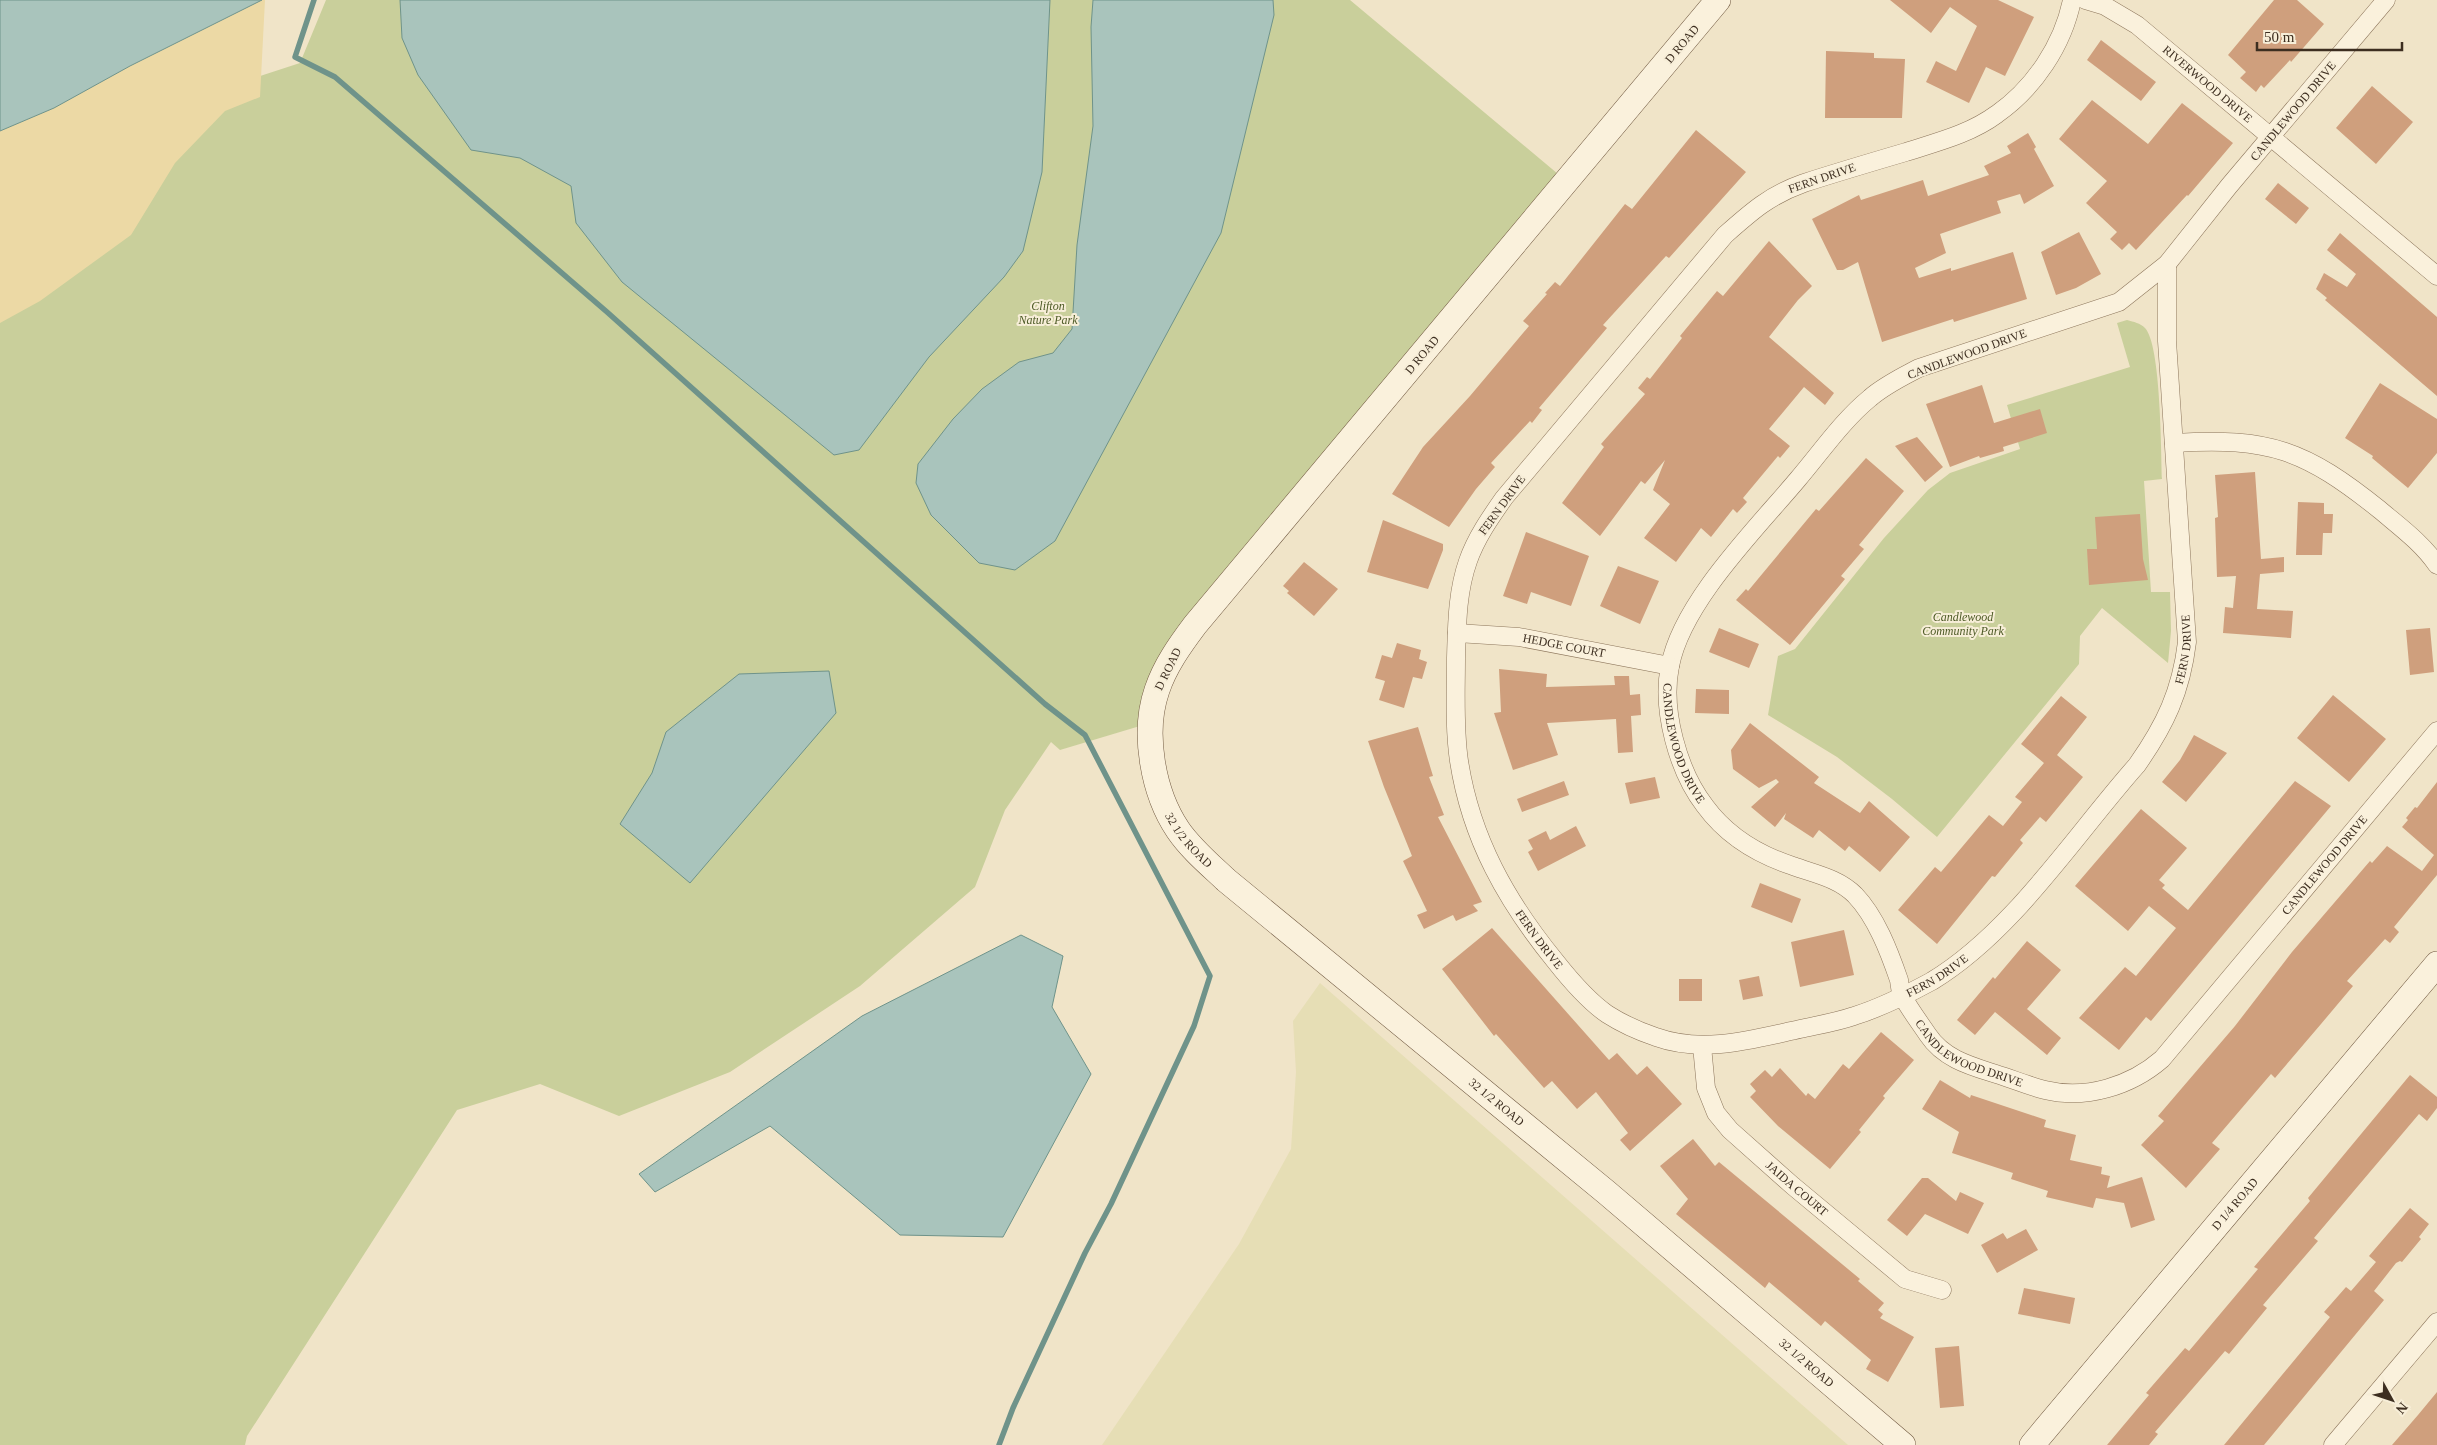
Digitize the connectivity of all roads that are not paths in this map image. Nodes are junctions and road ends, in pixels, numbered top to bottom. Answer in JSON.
{"nodes":[{"id":1,"x":1718,"y":0,"type":"edge"},
{"id":2,"x":2072,"y":0,"type":"edge"},
{"id":3,"x":2085,"y":0,"type":"edge"},
{"id":4,"x":2386,"y":0,"type":"edge"},
{"id":5,"x":2272,"y":138,"type":"junction"},
{"id":6,"x":2167,"y":264,"type":"junction"},
{"id":7,"x":2437,"y":276,"type":"edge"},
{"id":8,"x":2174,"y":443,"type":"junction"},
{"id":9,"x":2437,"y":565,"type":"edge"},
{"id":10,"x":1457,"y":633,"type":"junction"},
{"id":11,"x":1670,"y":666,"type":"junction"},
{"id":12,"x":1150,"y":723,"type":"joint"},
{"id":13,"x":2437,"y":731,"type":"edge"},
{"id":14,"x":2437,"y":964,"type":"edge"},
{"id":15,"x":1902,"y":995,"type":"junction"},
{"id":16,"x":1702,"y":1046,"type":"junction"},
{"id":17,"x":1942,"y":1290,"type":"dead end"},
{"id":18,"x":2437,"y":1322,"type":"edge"},
{"id":19,"x":1903,"y":1445,"type":"edge"},
{"id":20,"x":2032,"y":1445,"type":"edge"},
{"id":21,"x":2333,"y":1445,"type":"edge"}],
"edges":[{"from":1,"to":12,"type":"street","name":"D ROAD"},
{"from":2,"to":10,"type":"street","name":"FERN DRIVE"},
{"from":3,"to":5,"type":"street","name":"RIVERWOOD DRIVE"},
{"from":4,"to":5,"type":"street","name":"CANDLEWOOD DRIVE"},
{"from":5,"to":6,"type":"street","name":"CANDLEWOOD DRIVE"},
{"from":5,"to":7,"type":"street","name":"RIVERWOOD DRIVE"},
{"from":6,"to":8,"type":"street","name":"FERN DRIVE"},
{"from":6,"to":11,"type":"street","name":"CANDLEWOOD DRIVE"},
{"from":8,"to":9,"type":"street"},
{"from":8,"to":15,"type":"street","name":"FERN DRIVE"},
{"from":10,"to":11,"type":"street","name":"HEDGE COURT"},
{"from":10,"to":16,"type":"street","name":"FERN DRIVE"},
{"from":11,"to":15,"type":"street","name":"CANDLEWOOD DRIVE"},
{"from":12,"to":19,"type":"street","name":"32 1/2 ROAD"},
{"from":13,"to":15,"type":"street","name":"CANDLEWOOD DRIVE"},
{"from":14,"to":20,"type":"street","name":"D 1/4 ROAD"},
{"from":15,"to":16,"type":"street","name":"FERN DRIVE"},
{"from":16,"to":17,"type":"street","name":"JAIDA COURT"},
{"from":18,"to":21,"type":"street"}]}
